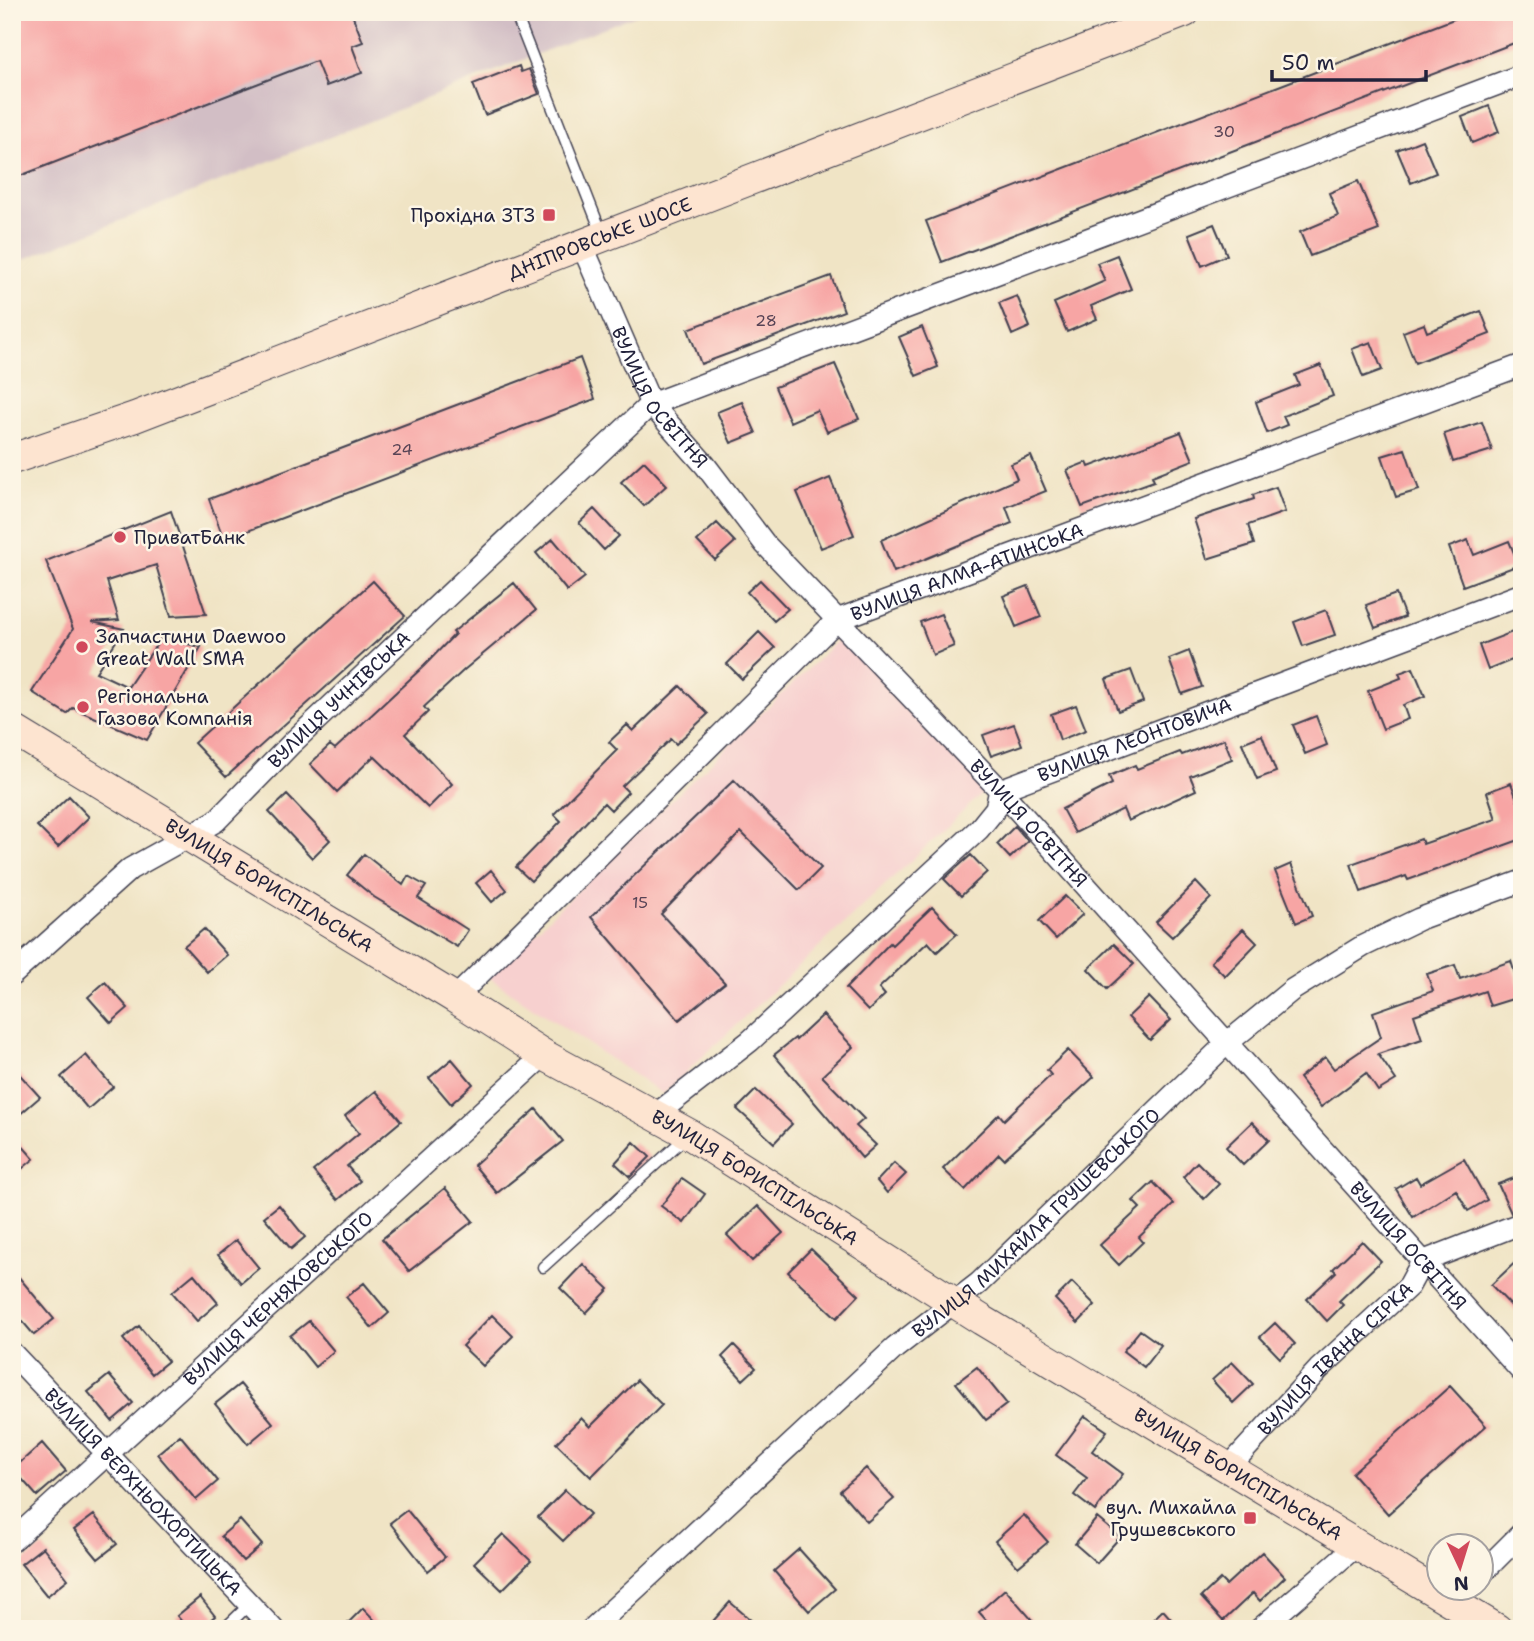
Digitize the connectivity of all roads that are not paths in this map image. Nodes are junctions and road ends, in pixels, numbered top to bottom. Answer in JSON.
{"nodes":[{"id":1,"x":515,"y":12,"type":"edge"},
{"id":2,"x":1185,"y":12,"type":"edge"},
{"id":3,"x":1522,"y":75,"type":"edge"},
{"id":4,"x":592,"y":241,"type":"junction"},
{"id":5,"x":1522,"y":365,"type":"edge"},
{"id":6,"x":651,"y":404,"type":"junction"},
{"id":7,"x":12,"y":459,"type":"edge"},
{"id":8,"x":1522,"y":594,"type":"edge"},
{"id":9,"x":837,"y":620,"type":"junction"},
{"id":10,"x":14,"y":733,"type":"edge"},
{"id":11,"x":1000,"y":790,"type":"junction"},
{"id":12,"x":185,"y":836,"type":"junction"},
{"id":13,"x":1522,"y":881,"type":"edge"},
{"id":14,"x":12,"y":975,"type":"edge"},
{"id":15,"x":455,"y":998,"type":"junction"},
{"id":16,"x":1226,"y":1045,"type":"junction"},
{"id":17,"x":544,"y":1055,"type":"junction"},
{"id":18,"x":654,"y":1116,"type":"junction"},
{"id":19,"x":689,"y":1134,"type":"junction"},
{"id":20,"x":1522,"y":1223,"type":"edge"},
{"id":21,"x":1422,"y":1262,"type":"junction"},
{"id":22,"x":543,"y":1267,"type":"dead end"},
{"id":23,"x":954,"y":1302,"type":"junction"},
{"id":24,"x":12,"y":1353,"type":"edge"},
{"id":25,"x":1522,"y":1372,"type":"edge"},
{"id":26,"x":107,"y":1455,"type":"junction"},
{"id":27,"x":1229,"y":1467,"type":"junction"},
{"id":28,"x":1522,"y":1533,"type":"edge"},
{"id":29,"x":12,"y":1541,"type":"edge"},
{"id":30,"x":1357,"y":1545,"type":"junction"},
{"id":31,"x":1496,"y":1559,"type":"edge"},
{"id":32,"x":1426,"y":1579,"type":"edge"},
{"id":33,"x":1467,"y":1602,"type":"edge"},
{"id":34,"x":250,"y":1605,"type":"junction"},
{"id":35,"x":224,"y":1629,"type":"edge"},
{"id":36,"x":273,"y":1629,"type":"edge"},
{"id":37,"x":592,"y":1629,"type":"edge"},
{"id":38,"x":1260,"y":1629,"type":"edge"},
{"id":39,"x":1497,"y":1629,"type":"edge"}],
"edges":[{"from":1,"to":4,"type":"lane"},
{"from":2,"to":4,"type":"main road","name":"ДНІПРОВСЬКЕ ШОСЕ"},
{"from":3,"to":6,"type":"street"},
{"from":4,"to":6,"type":"street","name":"ВУЛИЦЯ ОСВІТНЯ"},
{"from":4,"to":7,"type":"main road","name":"ДНІПРОВСЬКЕ ШОСЕ"},
{"from":5,"to":9,"type":"street","name":"ВУЛИЦЯ АЛМА-АТИНСЬКА"},
{"from":6,"to":9,"type":"street","name":"ВУЛИЦЯ ОСВІТНЯ"},
{"from":6,"to":12,"type":"street","name":"ВУЛИЦЯ УЧНІВСЬКА"},
{"from":8,"to":11,"type":"street","name":"ВУЛИЦЯ ЛЕОНТОВИЧА"},
{"from":9,"to":11,"type":"street","name":"ВУЛИЦЯ ОСВІТНЯ"},
{"from":9,"to":15,"type":"street","name":"ВУЛИЦЯ АЛМА-АТИНСЬКА"},
{"from":10,"to":12,"type":"main road","name":"ВУЛИЦЯ БОРИСПІЛЬСЬКА"},
{"from":11,"to":16,"type":"street","name":"ВУЛИЦЯ ОСВІТНЯ"},
{"from":11,"to":18,"type":"street"},
{"from":12,"to":14,"type":"street","name":"ВУЛИЦЯ УЧНІВСЬКА"},
{"from":12,"to":15,"type":"main road","name":"ВУЛИЦЯ БОРИСПІЛЬСЬКА"},
{"from":13,"to":16,"type":"street","name":"ВУЛИЦЯ МИХАЙЛА ГРУШЕВСЬКОГО"},
{"from":15,"to":17,"type":"main road","name":"ВУЛИЦЯ БОРИСПІЛЬСЬКА"},
{"from":16,"to":21,"type":"street","name":"ВУЛИЦЯ ОСВІТНЯ"},
{"from":16,"to":23,"type":"street","name":"ВУЛИЦЯ МИХАЙЛА ГРУШЕВСЬКОГО"},
{"from":17,"to":18,"type":"main road","name":"ВУЛИЦЯ БОРИСПІЛЬСЬКА"},
{"from":17,"to":26,"type":"street","name":"ВУЛИЦЯ ЧЕРНЯХОВСЬКОГО"},
{"from":18,"to":19,"type":"main road","name":"ВУЛИЦЯ БОРИСПІЛЬСЬКА"},
{"from":19,"to":22,"type":"lane"},
{"from":19,"to":23,"type":"main road","name":"ВУЛИЦЯ БОРИСПІЛЬСЬКА"},
{"from":20,"to":21,"type":"street","name":"ВУЛИЦЯ ІВАНА СІРКА"},
{"from":21,"to":25,"type":"street","name":"ВУЛИЦЯ ОСВІТНЯ"},
{"from":21,"to":27,"type":"street","name":"ВУЛИЦЯ ІВАНА СІРКА"},
{"from":23,"to":27,"type":"main road","name":"ВУЛИЦЯ БОРИСПІЛЬСЬКА"},
{"from":23,"to":37,"type":"street","name":"ВУЛИЦЯ МИХАЙЛА ГРУШЕВСЬКОГО"},
{"from":24,"to":26,"type":"street","name":"ВУЛИЦЯ ВЕРХНЬОХОРТИЦЬКА"},
{"from":26,"to":29,"type":"street","name":"ВУЛИЦЯ ЧЕРНЯХОВСЬКОГО"},
{"from":26,"to":34,"type":"street","name":"ВУЛИЦЯ ВЕРХНЬОХОРТИЦЬКА"},
{"from":27,"to":30,"type":"main road","name":"ВУЛИЦЯ БОРИСПІЛЬСЬКА"},
{"from":28,"to":31,"type":"street"},
{"from":30,"to":32,"type":"main road","name":"ВУЛИЦЯ БОРИСПІЛЬСЬКА"},
{"from":30,"to":38,"type":"street"},
{"from":33,"to":39,"type":"main road","name":"ВУЛИЦЯ БОРИСПІЛЬСЬКА"},
{"from":34,"to":35,"type":"lane"},
{"from":34,"to":36,"type":"street","name":"ВУЛИЦЯ ВЕРХНЬОХОРТИЦЬКА"}]}
